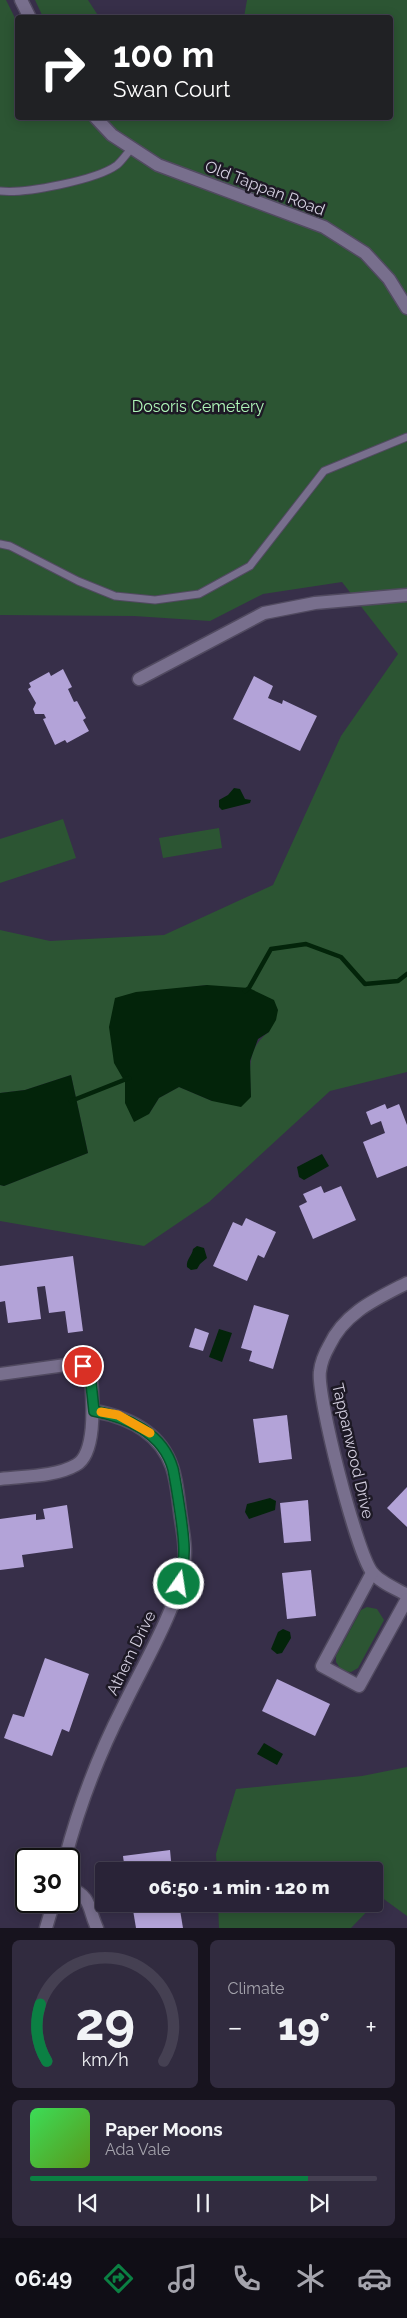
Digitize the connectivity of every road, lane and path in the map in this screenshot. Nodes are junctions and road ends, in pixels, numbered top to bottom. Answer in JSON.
{"nodes":[{"id":1,"x":21,"y":0,"type":"edge"},
{"id":2,"x":28,"y":15,"type":"edge"},
{"id":3,"x":98,"y":120,"type":"edge"},
{"id":4,"x":132,"y":148,"type":"junction"},
{"id":5,"x":0,"y":191,"type":"edge"},
{"id":6,"x":407,"y":308,"type":"edge"},
{"id":7,"x":407,"y":437,"type":"edge"},
{"id":8,"x":0,"y":544,"type":"edge"},
{"id":9,"x":407,"y":595,"type":"edge"},
{"id":10,"x":139,"y":679,"type":"dead end"},
{"id":11,"x":407,"y":1283,"type":"edge"},
{"id":12,"x":0,"y":1374,"type":"edge"},
{"id":13,"x":94,"y":1411,"type":"junction"},
{"id":14,"x":0,"y":1479,"type":"edge"},
{"id":15,"x":372,"y":1573,"type":"junction"},
{"id":16,"x":407,"y":1595,"type":"edge"},
{"id":17,"x":407,"y":1599,"type":"edge"},
{"id":18,"x":68,"y":1848,"type":"edge"},
{"id":19,"x":80,"y":1893,"type":"edge"},
{"id":20,"x":50,"y":1913,"type":"edge"},
{"id":21,"x":46,"y":1928,"type":"edge"},
{"id":22,"x":97,"y":1928,"type":"edge"}],
"edges":[{"from":1,"to":2,"type":"street"},
{"from":3,"to":4,"type":"street","name":"Old Tappan Road"},
{"from":4,"to":5,"type":"lane"},
{"from":4,"to":6,"type":"street","name":"Old Tappan Road"},
{"from":7,"to":8,"type":"lane"},
{"from":9,"to":10,"type":"street"},
{"from":11,"to":15,"type":"street","name":"Tappanwood Drive"},
{"from":12,"to":13,"type":"street"},
{"from":13,"to":14,"type":"street"},
{"from":13,"to":18,"type":"street","name":"Athem Drive"},
{"from":15,"to":16,"type":"street"},
{"from":15,"to":17,"type":"street"},
{"from":19,"to":22,"type":"street"},
{"from":20,"to":21,"type":"street"}]}
